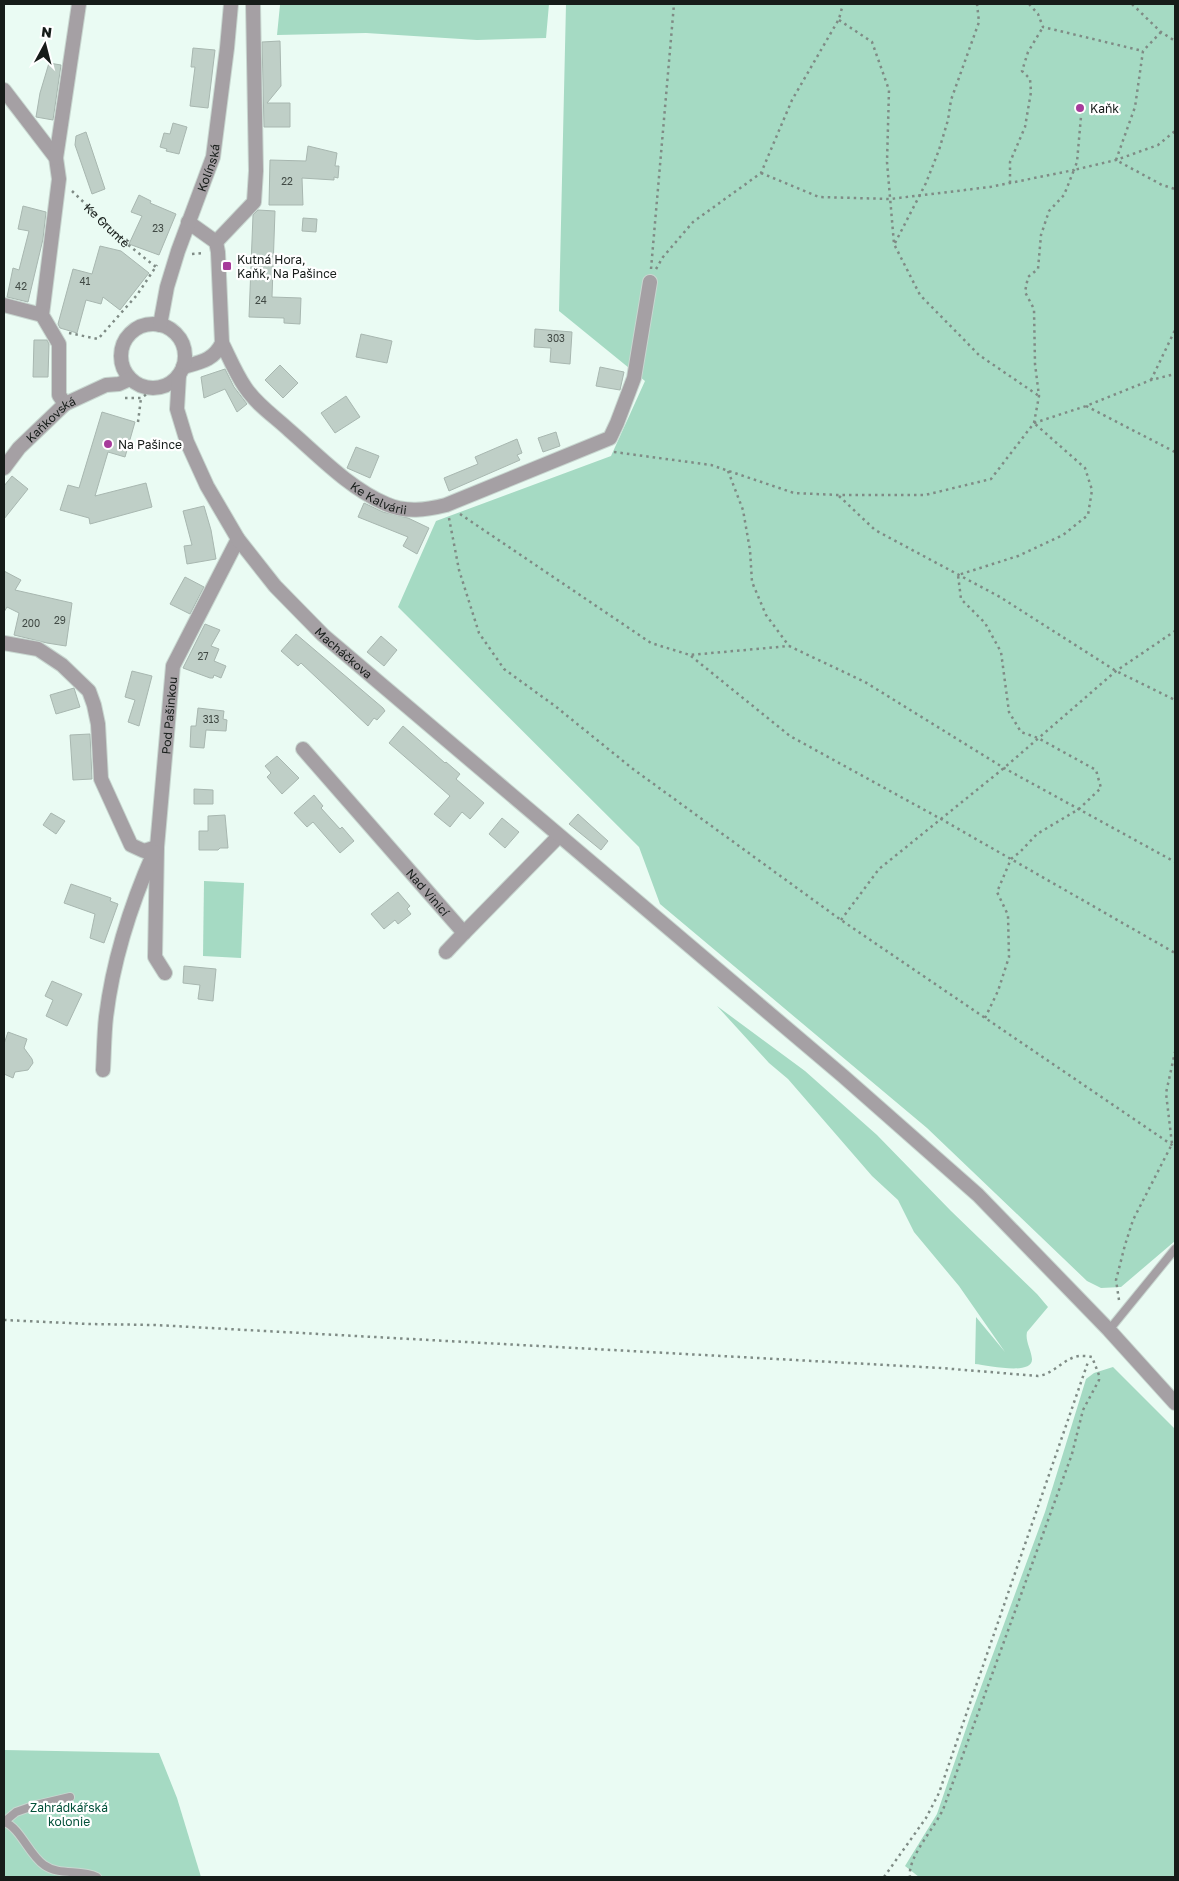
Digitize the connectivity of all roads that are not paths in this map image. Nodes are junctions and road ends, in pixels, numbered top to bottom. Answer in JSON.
{"nodes":[{"id":1,"x":79,"y":4,"type":"edge"},
{"id":2,"x":231,"y":4,"type":"edge"},
{"id":3,"x":253,"y":4,"type":"edge"},
{"id":4,"x":4,"y":90,"type":"edge"},
{"id":5,"x":56,"y":158,"type":"junction"},
{"id":6,"x":188,"y":222,"type":"junction"},
{"id":7,"x":217,"y":247,"type":"junction"},
{"id":8,"x":650,"y":282,"type":"road end"},
{"id":9,"x":4,"y":305,"type":"edge"},
{"id":10,"x":42,"y":315,"type":"junction"},
{"id":11,"x":160,"y":325,"type":"junction"},
{"id":12,"x":222,"y":343,"type":"junction"},
{"id":13,"x":121,"y":361,"type":"junction"},
{"id":14,"x":181,"y":371,"type":"junction"},
{"id":15,"x":130,"y":379,"type":"junction"},
{"id":16,"x":106,"y":385,"type":"junction"},
{"id":17,"x":156,"y":388,"type":"junction"},
{"id":18,"x":65,"y":404,"type":"junction"},
{"id":19,"x":177,"y":409,"type":"junction"},
{"id":20,"x":4,"y":468,"type":"edge"},
{"id":21,"x":238,"y":539,"type":"junction"},
{"id":22,"x":4,"y":643,"type":"edge"},
{"id":23,"x":303,"y":749,"type":"dead end"},
{"id":24,"x":559,"y":836,"type":"junction"},
{"id":25,"x":157,"y":847,"type":"junction"},
{"id":26,"x":464,"y":933,"type":"junction"},
{"id":27,"x":446,"y":952,"type":"dead end"},
{"id":28,"x":165,"y":974,"type":"dead end"},
{"id":29,"x":103,"y":1070,"type":"dead end"},
{"id":30,"x":1175,"y":1249,"type":"edge"},
{"id":31,"x":1109,"y":1330,"type":"junction"},
{"id":32,"x":1175,"y":1403,"type":"edge"},
{"id":33,"x":70,"y":1797,"type":"dead end"},
{"id":34,"x":4,"y":1822,"type":"edge"},
{"id":35,"x":97,"y":1877,"type":"edge"}],
"edges":[{"from":1,"to":5,"type":"street"},
{"from":2,"to":6,"type":"street","name":"Kolínská"},
{"from":3,"to":7,"type":"street"},
{"from":4,"to":5,"type":"street"},
{"from":5,"to":10,"type":"street"},
{"from":6,"to":7,"type":"street"},
{"from":6,"to":11,"type":"street","name":"Kolínská"},
{"from":7,"to":12,"type":"street"},
{"from":8,"to":12,"type":"street","name":"Ke Kalvárii"},
{"from":9,"to":10,"type":"street"},
{"from":10,"to":18,"type":"street"},
{"from":11,"to":13,"type":"street"},
{"from":11,"to":14,"type":"street"},
{"from":12,"to":14,"type":"street"},
{"from":13,"to":15,"type":"street"},
{"from":13,"to":16,"type":"street"},
{"from":14,"to":17,"type":"street"},
{"from":14,"to":19,"type":"street"},
{"from":15,"to":16,"type":"street","name":"Kaňkovská"},
{"from":15,"to":17,"type":"street"},
{"from":16,"to":18,"type":"street","name":"Kaňkovská"},
{"from":17,"to":19,"type":"street"},
{"from":18,"to":20,"type":"street","name":"Kaňkovská"},
{"from":19,"to":21,"type":"street","name":"Macháčkova"},
{"from":21,"to":24,"type":"street","name":"Macháčkova"},
{"from":21,"to":25,"type":"street","name":"Pod Pašinkou"},
{"from":22,"to":25,"type":"street"},
{"from":23,"to":26,"type":"street","name":"Nad Vinicí"},
{"from":24,"to":26,"type":"street"},
{"from":24,"to":31,"type":"street","name":"Macháčkova"},
{"from":25,"to":28,"type":"street","name":"Pod Pašinkou"},
{"from":25,"to":29,"type":"street","name":"Pod Pašinkou"},
{"from":26,"to":27,"type":"street"},
{"from":30,"to":31,"type":"lane"},
{"from":31,"to":32,"type":"street","name":"Macháčkova"},
{"from":33,"to":34,"type":"lane"},
{"from":34,"to":35,"type":"lane"}]}
